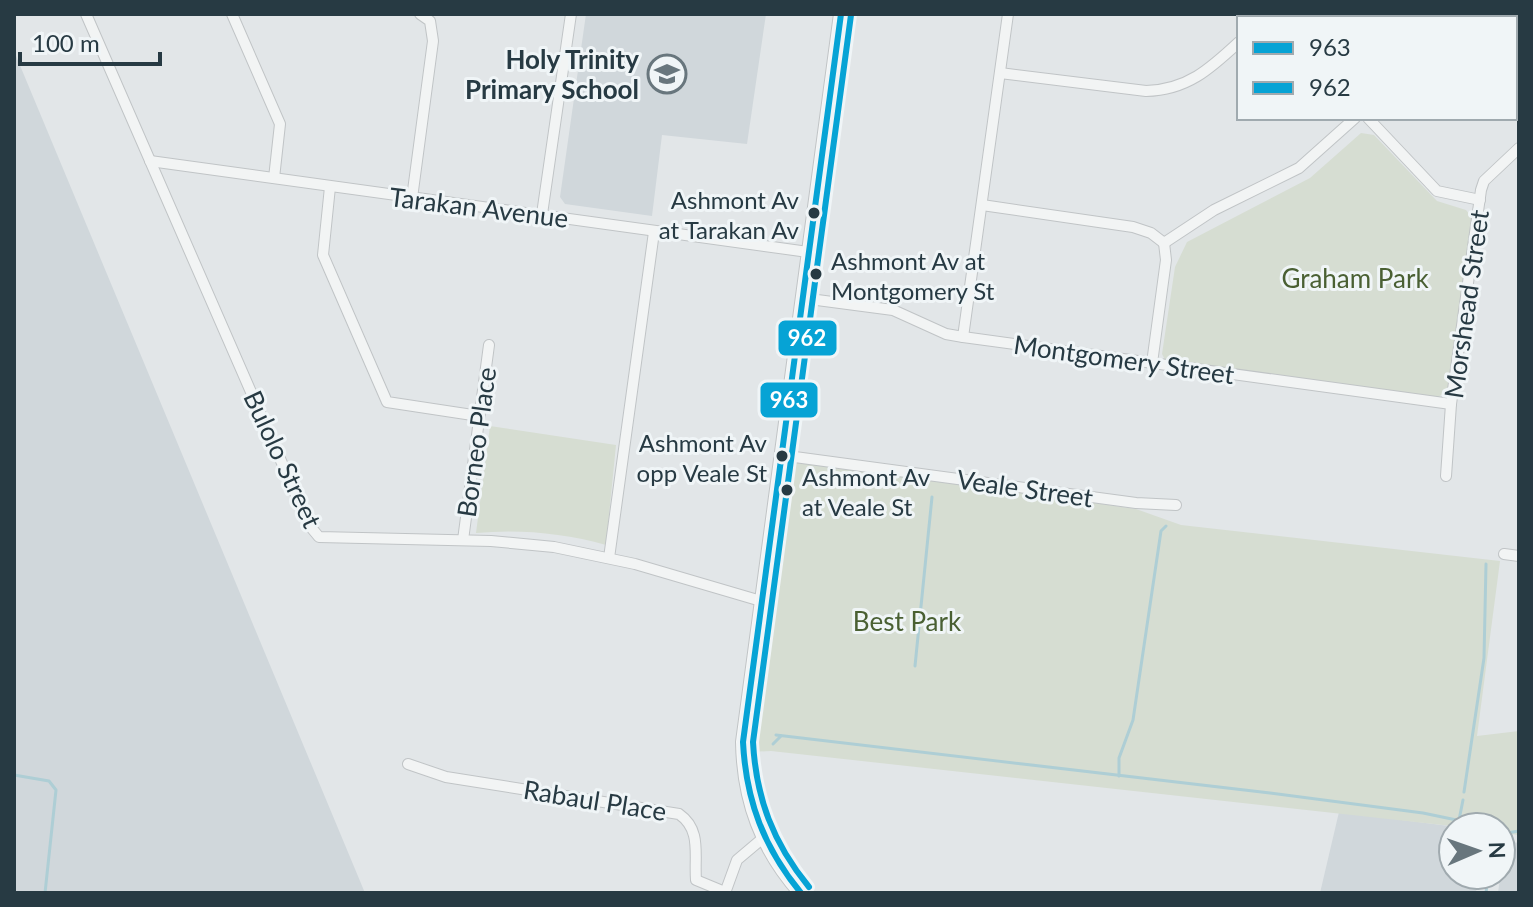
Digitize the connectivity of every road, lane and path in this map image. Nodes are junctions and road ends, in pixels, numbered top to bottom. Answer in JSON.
{"nodes":[{"id":1,"x":86,"y":14,"type":"edge"},
{"id":2,"x":232,"y":14,"type":"edge"},
{"id":3,"x":420,"y":14,"type":"edge"},
{"id":4,"x":571,"y":14,"type":"edge"},
{"id":5,"x":841,"y":14,"type":"edge"},
{"id":6,"x":1008,"y":14,"type":"edge"},
{"id":7,"x":1237,"y":44,"type":"edge"},
{"id":8,"x":1000,"y":73,"type":"junction"},
{"id":9,"x":1353,"y":120,"type":"edge"},
{"id":10,"x":1370,"y":120,"type":"edge"},
{"id":11,"x":1519,"y":148,"type":"edge"},
{"id":12,"x":150,"y":161,"type":"junction"},
{"id":13,"x":274,"y":178,"type":"junction"},
{"id":14,"x":330,"y":187,"type":"junction"},
{"id":15,"x":412,"y":198,"type":"junction"},
{"id":16,"x":1480,"y":200,"type":"junction"},
{"id":17,"x":982,"y":205,"type":"junction"},
{"id":18,"x":542,"y":214,"type":"junction"},
{"id":19,"x":654,"y":232,"type":"junction"},
{"id":20,"x":1164,"y":243,"type":"junction"},
{"id":21,"x":808,"y":252,"type":"junction"},
{"id":22,"x":802,"y":298,"type":"junction"},
{"id":23,"x":963,"y":337,"type":"junction"},
{"id":24,"x":489,"y":345,"type":"dead end"},
{"id":25,"x":1152,"y":363,"type":"junction"},
{"id":26,"x":1451,"y":404,"type":"junction"},
{"id":27,"x":479,"y":416,"type":"junction"},
{"id":28,"x":780,"y":455,"type":"junction"},
{"id":29,"x":1446,"y":476,"type":"dead end"},
{"id":30,"x":1176,"y":505,"type":"dead end"},
{"id":31,"x":463,"y":540,"type":"junction"},
{"id":32,"x":1504,"y":554,"type":"dead end"},
{"id":33,"x":1519,"y":556,"type":"edge"},
{"id":34,"x":609,"y":558,"type":"junction"},
{"id":35,"x":761,"y":601,"type":"junction"},
{"id":36,"x":408,"y":764,"type":"dead end"},
{"id":37,"x":763,"y":838,"type":"junction"},
{"id":38,"x":725,"y":892,"type":"edge"},
{"id":39,"x":801,"y":893,"type":"edge"}],
"edges":[{"from":1,"to":12,"type":"street","name":"Bulolo Street"},
{"from":2,"to":13,"type":"street"},
{"from":3,"to":15,"type":"street"},
{"from":4,"to":18,"type":"street"},
{"from":5,"to":21,"type":"street"},
{"from":6,"to":8,"type":"street"},
{"from":7,"to":8,"type":"street"},
{"from":8,"to":17,"type":"street"},
{"from":9,"to":20,"type":"street"},
{"from":10,"to":16,"type":"street"},
{"from":11,"to":16,"type":"street","name":"Morshead Street"},
{"from":12,"to":13,"type":"street","name":"Tarakan Avenue"},
{"from":12,"to":31,"type":"street","name":"Bulolo Street"},
{"from":13,"to":14,"type":"street","name":"Tarakan Avenue"},
{"from":14,"to":15,"type":"street","name":"Tarakan Avenue"},
{"from":14,"to":27,"type":"street"},
{"from":15,"to":18,"type":"street","name":"Tarakan Avenue"},
{"from":16,"to":26,"type":"street","name":"Morshead Street"},
{"from":17,"to":20,"type":"street"},
{"from":17,"to":23,"type":"street"},
{"from":18,"to":19,"type":"street","name":"Tarakan Avenue"},
{"from":19,"to":21,"type":"street","name":"Tarakan Avenue"},
{"from":19,"to":34,"type":"street"},
{"from":20,"to":25,"type":"street"},
{"from":21,"to":22,"type":"street"},
{"from":22,"to":23,"type":"street","name":"Montgomery Street"},
{"from":22,"to":28,"type":"street"},
{"from":23,"to":25,"type":"street","name":"Montgomery Street"},
{"from":24,"to":27,"type":"street","name":"Borneo Place"},
{"from":25,"to":26,"type":"street","name":"Montgomery Street"},
{"from":26,"to":29,"type":"street","name":"Morshead Street"},
{"from":27,"to":31,"type":"street","name":"Borneo Place"},
{"from":28,"to":30,"type":"street","name":"Veale Street"},
{"from":28,"to":35,"type":"street"},
{"from":31,"to":34,"type":"street","name":"Bulolo Street"},
{"from":32,"to":33,"type":"street"},
{"from":34,"to":35,"type":"street","name":"Bulolo Street"},
{"from":35,"to":37,"type":"street"},
{"from":36,"to":38,"type":"street","name":"Rabaul Place"},
{"from":37,"to":38,"type":"street"},
{"from":37,"to":39,"type":"street"}]}
